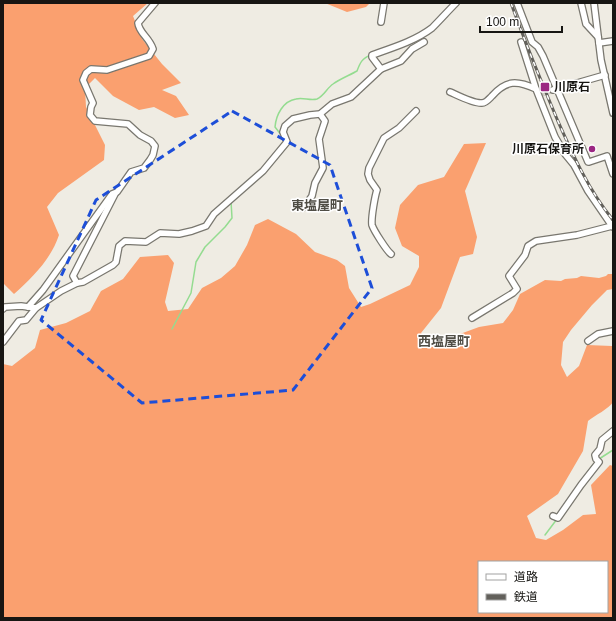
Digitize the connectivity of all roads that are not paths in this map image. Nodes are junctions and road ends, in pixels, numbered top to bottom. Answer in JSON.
{"nodes":[{"id":1,"x":155,"y":3,"type":"edge"},
{"id":2,"x":384,"y":3,"type":"edge"},
{"id":3,"x":456,"y":3,"type":"edge"},
{"id":4,"x":517,"y":3,"type":"edge"},
{"id":5,"x":581,"y":3,"type":"edge"},
{"id":6,"x":594,"y":3,"type":"edge"},
{"id":7,"x":381,"y":22,"type":"dead end"},
{"id":8,"x":598,"y":40,"type":"junction"},
{"id":9,"x":613,"y":41,"type":"edge"},
{"id":10,"x":424,"y":42,"type":"dead end"},
{"id":11,"x":521,"y":42,"type":"dead end"},
{"id":12,"x":381,"y":69,"type":"junction"},
{"id":13,"x":605,"y":75,"type":"junction"},
{"id":14,"x":536,"y":90,"type":"junction"},
{"id":15,"x":555,"y":90,"type":"junction"},
{"id":16,"x":450,"y":92,"type":"dead end"},
{"id":17,"x":416,"y":111,"type":"dead end"},
{"id":18,"x":320,"y":114,"type":"junction"},
{"id":19,"x":613,"y":114,"type":"edge"},
{"id":20,"x":613,"y":174,"type":"edge"},
{"id":21,"x":117,"y":192,"type":"junction"},
{"id":22,"x":304,"y":207,"type":"dead end"},
{"id":23,"x":612,"y":226,"type":"edge"},
{"id":24,"x":391,"y":254,"type":"dead end"},
{"id":25,"x":77,"y":283,"type":"junction"},
{"id":26,"x":28,"y":307,"type":"junction"},
{"id":27,"x":36,"y":308,"type":"junction"},
{"id":28,"x":3,"y":309,"type":"edge"},
{"id":29,"x":472,"y":318,"type":"dead end"},
{"id":30,"x":613,"y":331,"type":"edge"},
{"id":31,"x":588,"y":341,"type":"dead end"},
{"id":32,"x":3,"y":342,"type":"edge"},
{"id":33,"x":613,"y":431,"type":"edge"},
{"id":34,"x":555,"y":517,"type":"dead end"}],
"edges":[{"from":1,"to":21,"type":"street"},
{"from":2,"to":7,"type":"street"},
{"from":3,"to":12,"type":"street"},
{"from":4,"to":15,"type":"street"},
{"from":5,"to":8,"type":"street"},
{"from":6,"to":8,"type":"street"},
{"from":8,"to":9,"type":"street"},
{"from":8,"to":13,"type":"street"},
{"from":10,"to":12,"type":"street"},
{"from":11,"to":14,"type":"street"},
{"from":12,"to":18,"type":"street"},
{"from":13,"to":15,"type":"street"},
{"from":13,"to":19,"type":"street"},
{"from":14,"to":16,"type":"street"},
{"from":14,"to":23,"type":"street"},
{"from":15,"to":20,"type":"street"},
{"from":17,"to":24,"type":"street"},
{"from":18,"to":22,"type":"street"},
{"from":18,"to":25,"type":"street"},
{"from":21,"to":25,"type":"street"},
{"from":21,"to":26,"type":"street"},
{"from":23,"to":29,"type":"street"},
{"from":25,"to":27,"type":"street"},
{"from":26,"to":27,"type":"street"},
{"from":26,"to":28,"type":"street"},
{"from":27,"to":32,"type":"street"},
{"from":30,"to":31,"type":"street"},
{"from":33,"to":34,"type":"street"}]}
